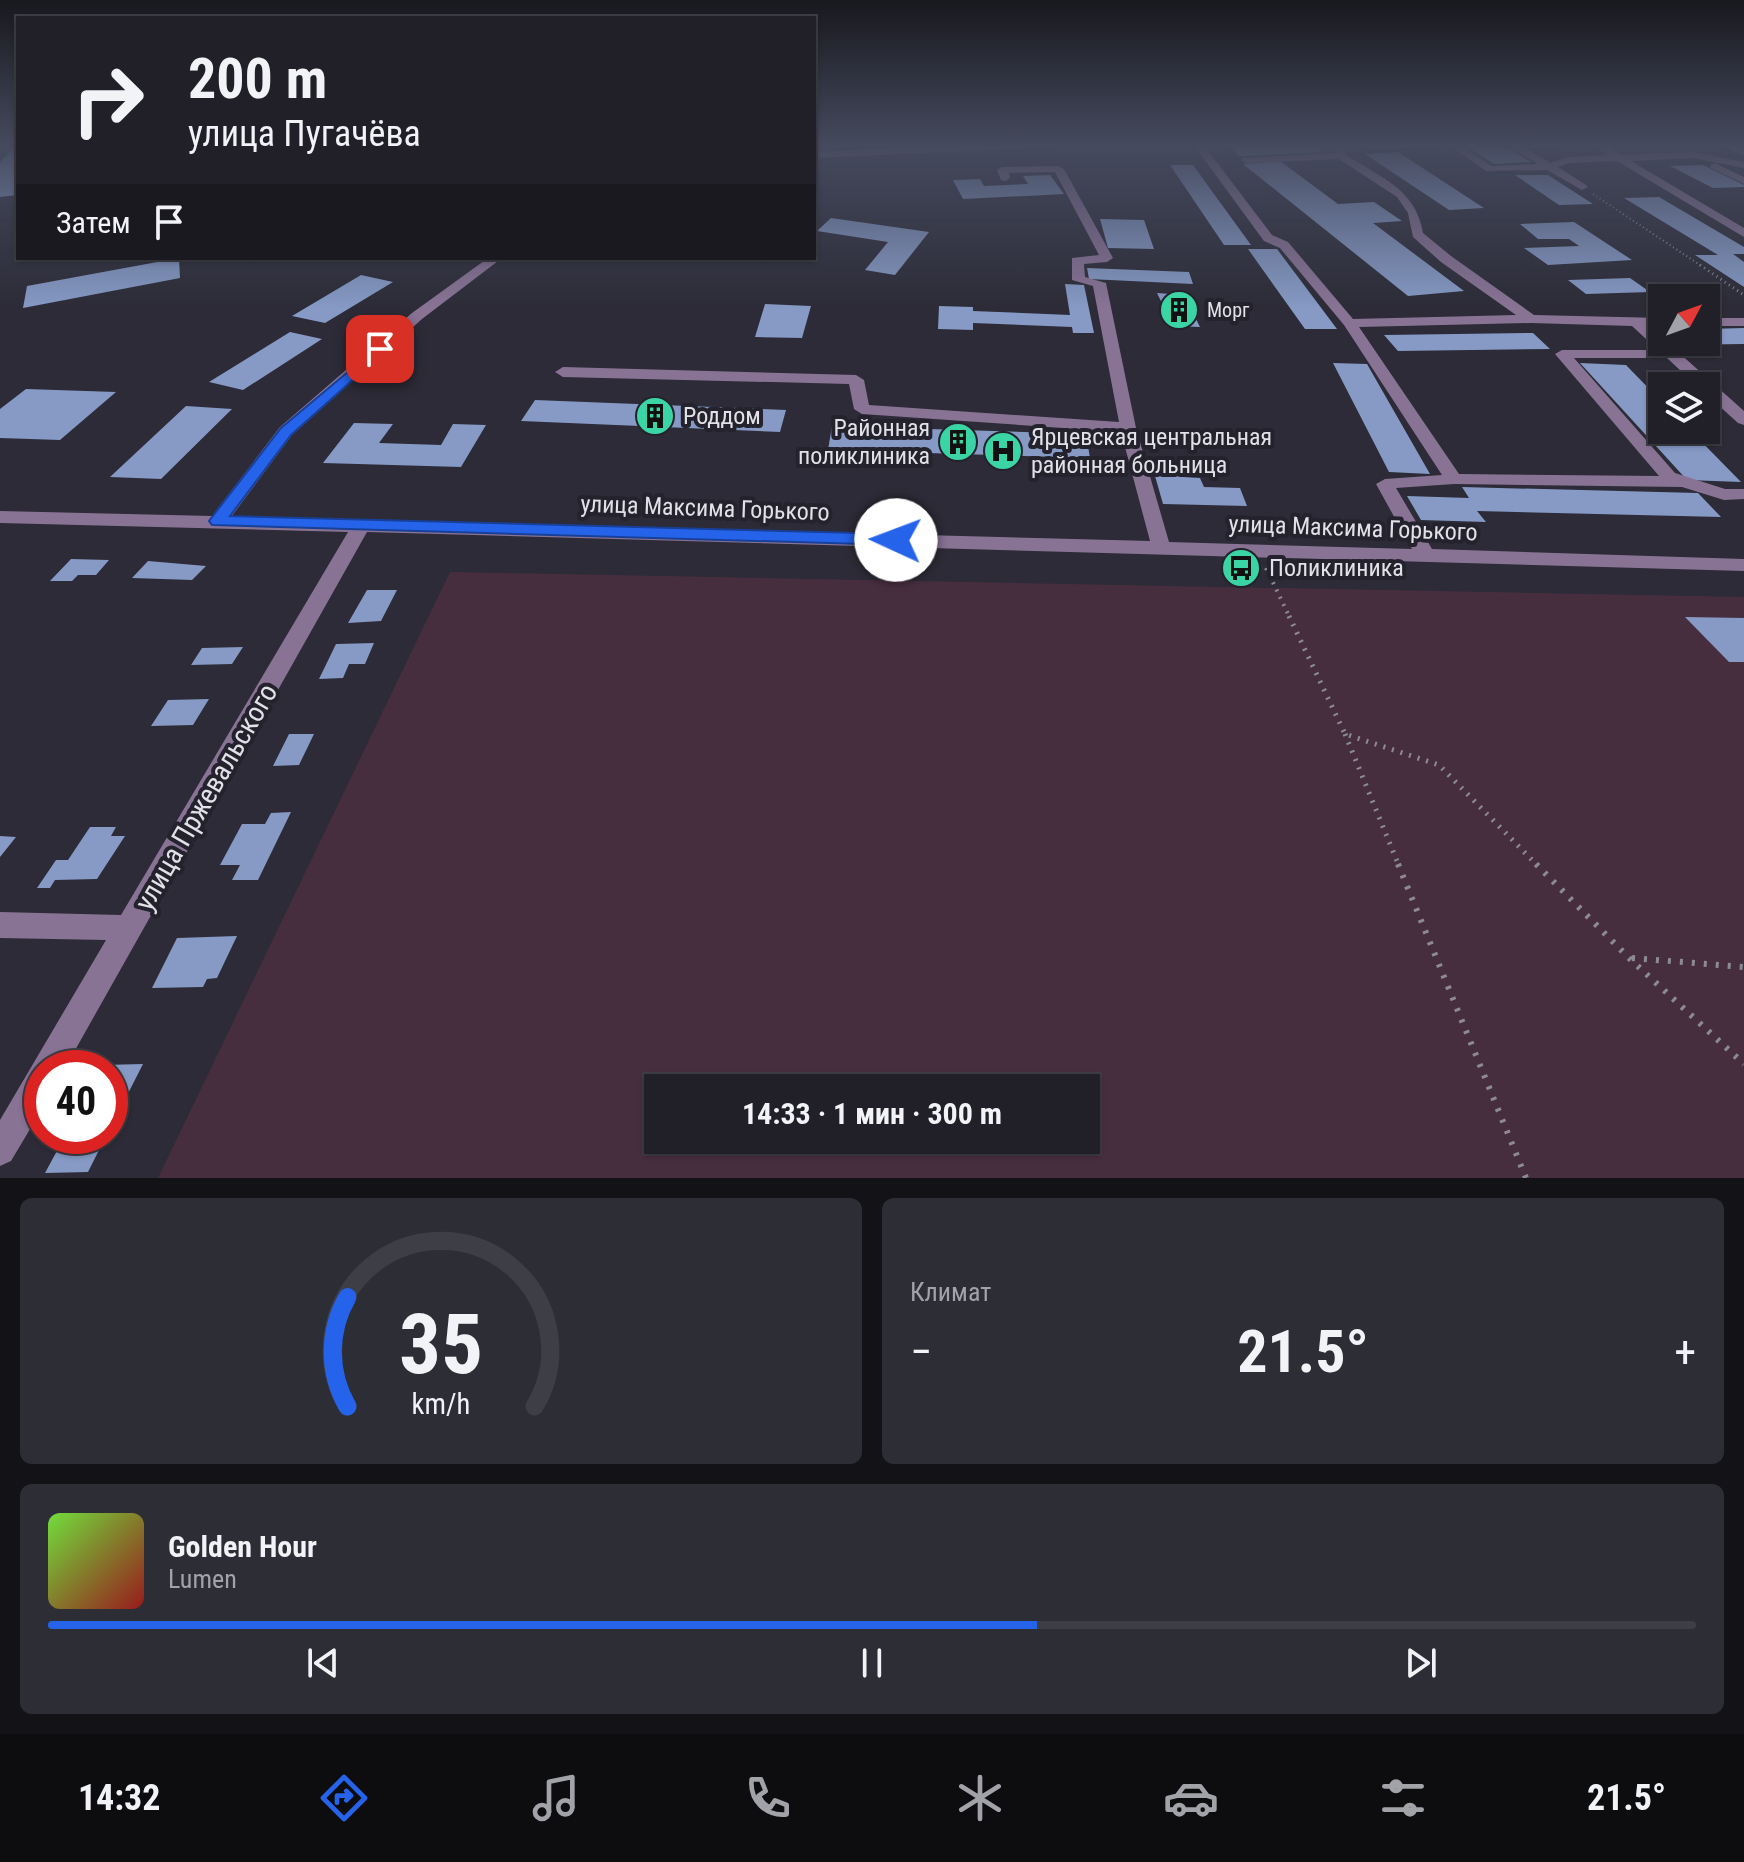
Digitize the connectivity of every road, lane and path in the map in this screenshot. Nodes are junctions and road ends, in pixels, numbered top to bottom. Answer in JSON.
{"nodes":[{"id":1,"x":1075,"y":199,"type":"edge"},
{"id":2,"x":1239,"y":199,"type":"edge"},
{"id":3,"x":1404,"y":199,"type":"edge"},
{"id":4,"x":1600,"y":199,"type":"edge"},
{"id":5,"x":1688,"y":199,"type":"edge"},
{"id":6,"x":1744,"y":233,"type":"edge"},
{"id":7,"x":493,"y":260,"type":"edge"},
{"id":8,"x":1744,"y":295,"type":"edge"},
{"id":9,"x":1531,"y":319,"type":"junction"},
{"id":10,"x":1636,"y":322,"type":"junction"},
{"id":11,"x":1648,"y":322,"type":"edge"},
{"id":12,"x":1720,"y":322,"type":"edge"},
{"id":13,"x":1744,"y":322,"type":"edge"},
{"id":14,"x":1349,"y":323,"type":"junction"},
{"id":15,"x":1648,"y":333,"type":"edge"},
{"id":16,"x":1648,"y":354,"type":"edge"},
{"id":17,"x":1674,"y":356,"type":"edge"},
{"id":18,"x":563,"y":372,"type":"dead end"},
{"id":19,"x":1744,"y":420,"type":"edge"},
{"id":20,"x":1128,"y":428,"type":"junction"},
{"id":21,"x":1454,"y":479,"type":"junction"},
{"id":22,"x":1684,"y":482,"type":"junction"},
{"id":23,"x":1744,"y":494,"type":"edge"},
{"id":24,"x":0,"y":517,"type":"edge"},
{"id":25,"x":218,"y":521,"type":"junction"},
{"id":26,"x":362,"y":524,"type":"junction"},
{"id":27,"x":1161,"y":548,"type":"junction"},
{"id":28,"x":1258,"y":551,"type":"junction"},
{"id":29,"x":1426,"y":556,"type":"junction"},
{"id":30,"x":1744,"y":565,"type":"edge"},
{"id":31,"x":1345,"y":734,"type":"junction"},
{"id":32,"x":0,"y":925,"type":"edge"},
{"id":33,"x":130,"y":928,"type":"junction"},
{"id":34,"x":1629,"y":958,"type":"junction"},
{"id":35,"x":1744,"y":967,"type":"edge"},
{"id":36,"x":59,"y":1050,"type":"edge"},
{"id":37,"x":1744,"y":1064,"type":"edge"},
{"id":38,"x":24,"y":1109,"type":"edge"},
{"id":39,"x":0,"y":1150,"type":"edge"},
{"id":40,"x":1526,"y":1178,"type":"edge"}],
"edges":[{"from":1,"to":20,"type":"street"},
{"from":2,"to":14,"type":"street"},
{"from":3,"to":9,"type":"street"},
{"from":4,"to":8,"type":"path"},
{"from":5,"to":6,"type":"street"},
{"from":7,"to":25,"type":"street"},
{"from":9,"to":10,"type":"street"},
{"from":9,"to":14,"type":"street"},
{"from":10,"to":11,"type":"street"},
{"from":10,"to":15,"type":"street"},
{"from":12,"to":13,"type":"street"},
{"from":14,"to":21,"type":"street"},
{"from":16,"to":22,"type":"street"},
{"from":17,"to":19,"type":"street"},
{"from":18,"to":20,"type":"street"},
{"from":20,"to":27,"type":"street"},
{"from":21,"to":22,"type":"street"},
{"from":21,"to":29,"type":"street"},
{"from":22,"to":23,"type":"street"},
{"from":24,"to":25,"type":"street","name":"улица Максима Горького"},
{"from":25,"to":26,"type":"street","name":"улица Максима Горького"},
{"from":26,"to":27,"type":"street","name":"улица Максима Горького"},
{"from":26,"to":33,"type":"street","name":"улица Пржевальского"},
{"from":27,"to":28,"type":"street","name":"улица Максима Горького"},
{"from":28,"to":29,"type":"street","name":"улица Максима Горького"},
{"from":28,"to":31,"type":"path"},
{"from":29,"to":30,"type":"street","name":"улица Максима Горького"},
{"from":31,"to":34,"type":"path"},
{"from":31,"to":40,"type":"path"},
{"from":32,"to":33,"type":"street"},
{"from":33,"to":36,"type":"street","name":"улица Пржевальского"},
{"from":34,"to":35,"type":"path"},
{"from":34,"to":37,"type":"path"},
{"from":38,"to":39,"type":"street"}]}
